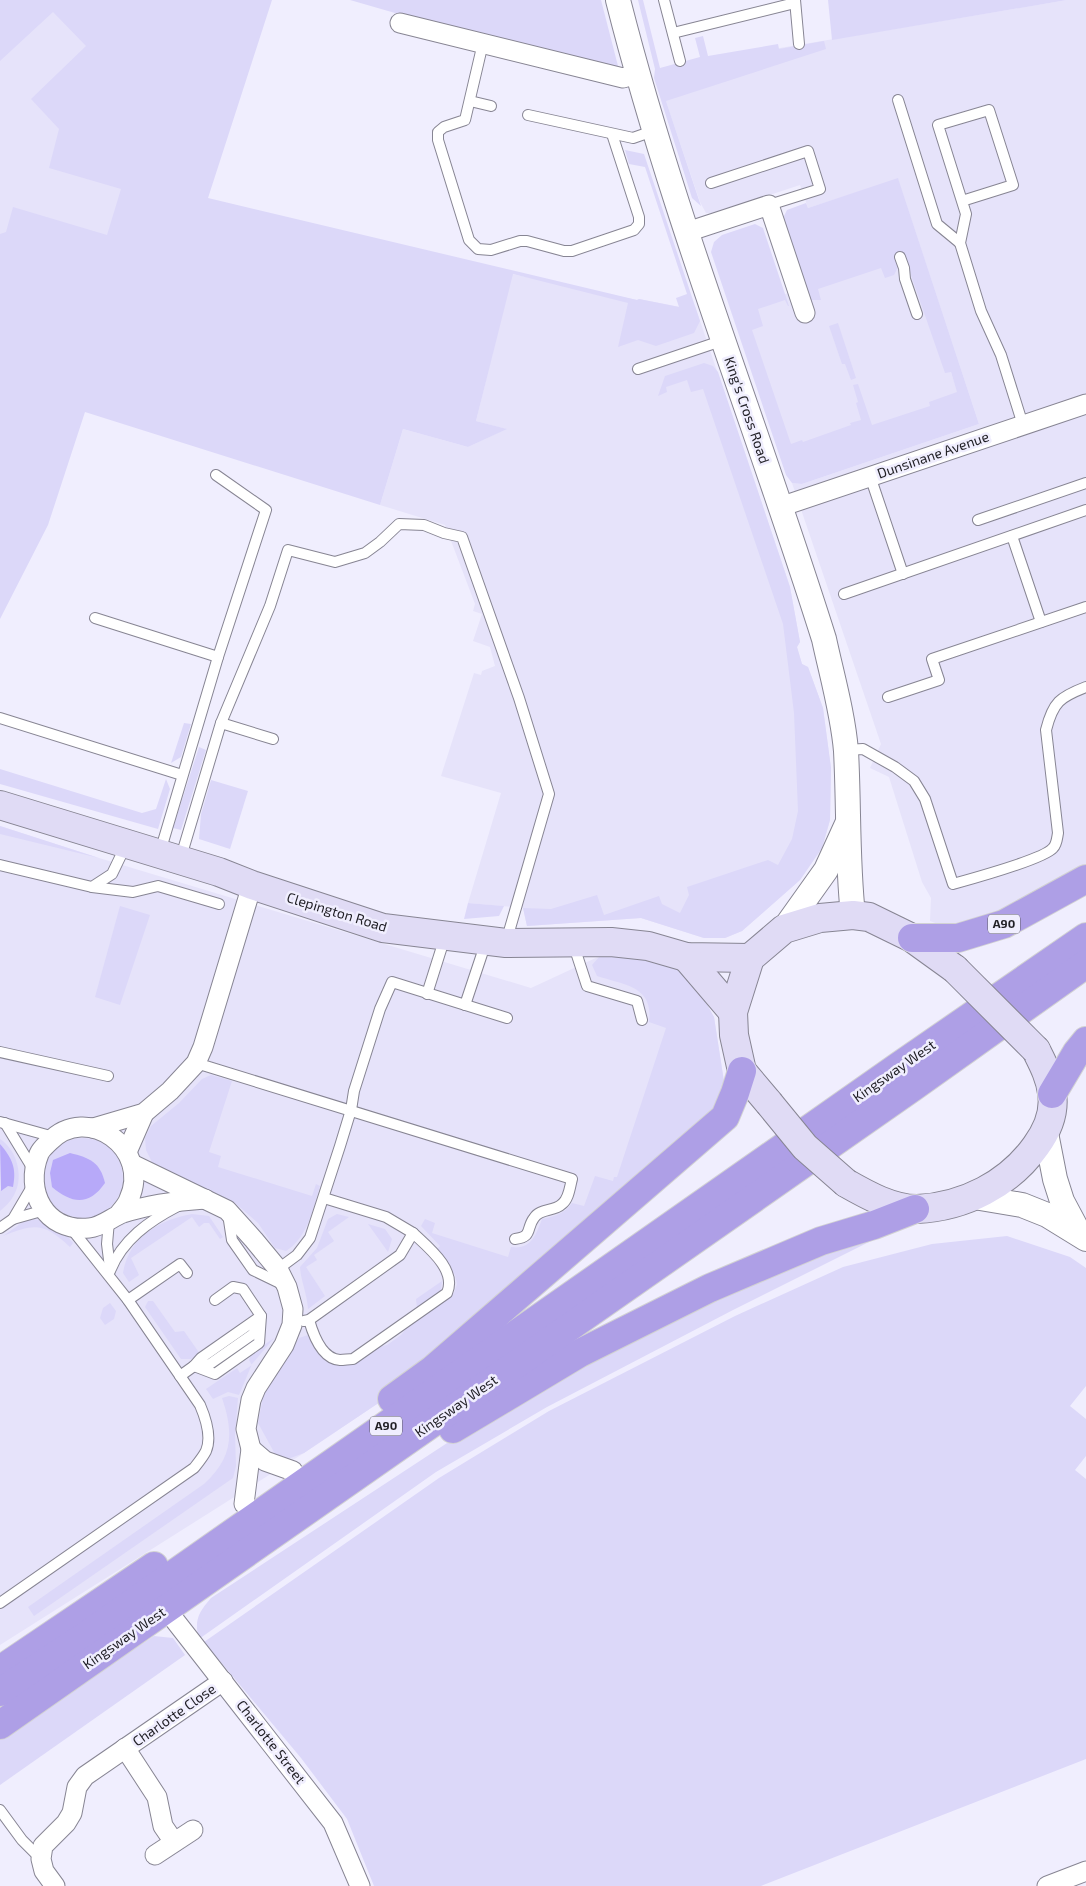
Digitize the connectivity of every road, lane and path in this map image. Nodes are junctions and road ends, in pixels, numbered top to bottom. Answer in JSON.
{"nodes":[{"id":1,"x":618,"y":0,"type":"edge"},
{"id":2,"x":664,"y":0,"type":"edge"},
{"id":3,"x":795,"y":1,"type":"edge"},
{"id":4,"x":400,"y":23,"type":"dead end"},
{"id":5,"x":672,"y":33,"type":"junction"},
{"id":6,"x":483,"y":43,"type":"junction"},
{"id":7,"x":800,"y":44,"type":"dead end"},
{"id":8,"x":680,"y":61,"type":"dead end"},
{"id":9,"x":637,"y":74,"type":"junction"},
{"id":10,"x":898,"y":100,"type":"dead end"},
{"id":11,"x":470,"y":102,"type":"junction"},
{"id":12,"x":491,"y":106,"type":"dead end"},
{"id":13,"x":528,"y":115,"type":"dead end"},
{"id":14,"x":653,"y":131,"type":"junction"},
{"id":15,"x":612,"y":134,"type":"junction"},
{"id":16,"x":711,"y":183,"type":"dead end"},
{"id":17,"x":962,"y":201,"type":"junction"},
{"id":18,"x":769,"y":205,"type":"junction"},
{"id":19,"x":687,"y":232,"type":"junction"},
{"id":20,"x":960,"y":243,"type":"junction"},
{"id":21,"x":900,"y":257,"type":"dead end"},
{"id":22,"x":806,"y":313,"type":"dead end"},
{"id":23,"x":917,"y":314,"type":"dead end"},
{"id":24,"x":724,"y":340,"type":"junction"},
{"id":25,"x":638,"y":369,"type":"dead end"},
{"id":26,"x":1086,"y":404,"type":"edge"},
{"id":27,"x":1023,"y":425,"type":"junction"},
{"id":28,"x":216,"y":475,"type":"dead end"},
{"id":29,"x":870,"y":476,"type":"junction"},
{"id":30,"x":1086,"y":483,"type":"edge"},
{"id":31,"x":780,"y":506,"type":"junction"},
{"id":32,"x":1086,"y":510,"type":"edge"},
{"id":33,"x":978,"y":520,"type":"dead end"},
{"id":34,"x":1012,"y":536,"type":"junction"},
{"id":35,"x":903,"y":574,"type":"junction"},
{"id":36,"x":844,"y":594,"type":"dead end"},
{"id":37,"x":1086,"y":607,"type":"edge"},
{"id":38,"x":95,"y":618,"type":"dead end"},
{"id":39,"x":1041,"y":622,"type":"junction"},
{"id":40,"x":218,"y":657,"type":"junction"},
{"id":41,"x":1086,"y":687,"type":"edge"},
{"id":42,"x":888,"y":697,"type":"dead end"},
{"id":43,"x":0,"y":718,"type":"edge"},
{"id":44,"x":220,"y":723,"type":"junction"},
{"id":45,"x":273,"y":739,"type":"dead end"},
{"id":46,"x":846,"y":750,"type":"junction"},
{"id":47,"x":182,"y":775,"type":"junction"},
{"id":48,"x":0,"y":805,"type":"edge"},
{"id":49,"x":848,"y":824,"type":"junction"},
{"id":50,"x":127,"y":844,"type":"junction"},
{"id":51,"x":170,"y":856,"type":"junction"},
{"id":52,"x":0,"y":865,"type":"edge"},
{"id":53,"x":1086,"y":880,"type":"edge"},
{"id":54,"x":252,"y":885,"type":"junction"},
{"id":55,"x":92,"y":887,"type":"junction"},
{"id":56,"x":220,"y":904,"type":"dead end"},
{"id":57,"x":852,"y":915,"type":"junction"},
{"id":58,"x":784,"y":929,"type":"junction"},
{"id":59,"x":445,"y":936,"type":"junction"},
{"id":60,"x":1086,"y":937,"type":"edge"},
{"id":61,"x":912,"y":938,"type":"junction"},
{"id":62,"x":496,"y":942,"type":"junction"},
{"id":63,"x":573,"y":942,"type":"junction"},
{"id":64,"x":686,"y":957,"type":"junction"},
{"id":65,"x":750,"y":958,"type":"junction"},
{"id":66,"x":1086,"y":964,"type":"edge"},
{"id":67,"x":427,"y":994,"type":"junction"},
{"id":68,"x":465,"y":1006,"type":"junction"},
{"id":69,"x":733,"y":1012,"type":"junction"},
{"id":70,"x":507,"y":1018,"type":"dead end"},
{"id":71,"x":642,"y":1020,"type":"dead end"},
{"id":72,"x":1086,"y":1041,"type":"edge"},
{"id":73,"x":0,"y":1052,"type":"edge"},
{"id":74,"x":196,"y":1062,"type":"junction"},
{"id":75,"x":742,"y":1071,"type":"junction"},
{"id":76,"x":108,"y":1076,"type":"dead end"},
{"id":77,"x":1052,"y":1094,"type":"junction"},
{"id":78,"x":351,"y":1110,"type":"junction"},
{"id":79,"x":144,"y":1113,"type":"junction"},
{"id":80,"x":2,"y":1123,"type":"edge"},
{"id":81,"x":93,"y":1128,"type":"junction"},
{"id":82,"x":1046,"y":1133,"type":"junction"},
{"id":83,"x":54,"y":1136,"type":"junction"},
{"id":84,"x":130,"y":1158,"type":"junction"},
{"id":85,"x":33,"y":1177,"type":"junction"},
{"id":86,"x":974,"y":1197,"type":"junction"},
{"id":87,"x":324,"y":1198,"type":"junction"},
{"id":88,"x":198,"y":1200,"type":"junction"},
{"id":89,"x":915,"y":1209,"type":"junction"},
{"id":90,"x":45,"y":1210,"type":"junction"},
{"id":91,"x":227,"y":1210,"type":"junction"},
{"id":92,"x":13,"y":1218,"type":"junction"},
{"id":93,"x":114,"y":1218,"type":"junction"},
{"id":94,"x":69,"y":1226,"type":"junction"},
{"id":95,"x":0,"y":1228,"type":"edge"},
{"id":96,"x":413,"y":1233,"type":"junction"},
{"id":97,"x":1082,"y":1236,"type":"edge"},
{"id":98,"x":515,"y":1239,"type":"dead end"},
{"id":99,"x":278,"y":1269,"type":"junction"},
{"id":100,"x":187,"y":1273,"type":"dead end"},
{"id":101,"x":111,"y":1276,"type":"junction"},
{"id":102,"x":288,"y":1287,"type":"junction"},
{"id":103,"x":128,"y":1300,"type":"junction"},
{"id":104,"x":215,"y":1300,"type":"dead end"},
{"id":105,"x":261,"y":1316,"type":"junction"},
{"id":106,"x":301,"y":1322,"type":"junction"},
{"id":107,"x":194,"y":1366,"type":"junction"},
{"id":108,"x":180,"y":1376,"type":"junction"},
{"id":109,"x":251,"y":1449,"type":"junction"},
{"id":110,"x":293,"y":1471,"type":"junction"},
{"id":111,"x":244,"y":1504,"type":"junction"},
{"id":112,"x":0,"y":1603,"type":"edge"},
{"id":113,"x":166,"y":1609,"type":"junction"},
{"id":114,"x":0,"y":1670,"type":"edge"},
{"id":115,"x":223,"y":1681,"type":"junction"},
{"id":116,"x":0,"y":1692,"type":"edge"},
{"id":117,"x":0,"y":1725,"type":"edge"},
{"id":118,"x":125,"y":1748,"type":"junction"},
{"id":119,"x":0,"y":1810,"type":"edge"},
{"id":120,"x":193,"y":1830,"type":"dead end"},
{"id":121,"x":174,"y":1842,"type":"junction"},
{"id":122,"x":154,"y":1856,"type":"dead end"},
{"id":123,"x":41,"y":1859,"type":"junction"},
{"id":124,"x":1086,"y":1871,"type":"edge"},
{"id":125,"x":54,"y":1886,"type":"edge"},
{"id":126,"x":360,"y":1886,"type":"edge"},
{"id":127,"x":1047,"y":1886,"type":"edge"}],
"edges":[{"from":1,"to":9,"type":"street","name":"King's Cross Road"},
{"from":2,"to":5,"type":"lane"},
{"from":3,"to":5,"type":"lane"},
{"from":3,"to":7,"type":"lane"},
{"from":4,"to":6,"type":"street"},
{"from":5,"to":8,"type":"lane"},
{"from":6,"to":9,"type":"street"},
{"from":6,"to":11,"type":"lane"},
{"from":9,"to":14,"type":"street","name":"King's Cross Road"},
{"from":10,"to":20,"type":"lane"},
{"from":11,"to":12,"type":"lane"},
{"from":11,"to":15,"type":"lane"},
{"from":13,"to":15,"type":"lane"},
{"from":14,"to":15,"type":"lane"},
{"from":14,"to":19,"type":"street","name":"King's Cross Road"},
{"from":16,"to":18,"type":"lane"},
{"from":17,"to":17,"type":"lane"},
{"from":17,"to":20,"type":"lane"},
{"from":18,"to":19,"type":"street"},
{"from":18,"to":22,"type":"street"},
{"from":19,"to":24,"type":"street","name":"King's Cross Road"},
{"from":20,"to":27,"type":"lane"},
{"from":21,"to":23,"type":"lane"},
{"from":24,"to":25,"type":"lane"},
{"from":24,"to":31,"type":"street","name":"King's Cross Road"},
{"from":26,"to":27,"type":"street","name":"Dunsinane Avenue"},
{"from":27,"to":29,"type":"street","name":"Dunsinane Avenue"},
{"from":28,"to":40,"type":"lane"},
{"from":29,"to":31,"type":"street","name":"Dunsinane Avenue"},
{"from":29,"to":35,"type":"lane"},
{"from":30,"to":33,"type":"lane"},
{"from":31,"to":46,"type":"street","name":"King's Cross Road"},
{"from":32,"to":34,"type":"lane"},
{"from":34,"to":35,"type":"lane"},
{"from":34,"to":39,"type":"lane"},
{"from":35,"to":36,"type":"lane"},
{"from":37,"to":39,"type":"lane"},
{"from":38,"to":40,"type":"lane"},
{"from":39,"to":42,"type":"lane"},
{"from":40,"to":47,"type":"lane"},
{"from":41,"to":46,"type":"lane"},
{"from":43,"to":47,"type":"lane"},
{"from":44,"to":45,"type":"lane"},
{"from":44,"to":51,"type":"lane"},
{"from":44,"to":62,"type":"lane"},
{"from":46,"to":49,"type":"street","name":"King's Cross Road"},
{"from":47,"to":51,"type":"lane"},
{"from":48,"to":50,"type":"main road","name":"Clepington Road"},
{"from":49,"to":57,"type":"street","name":"King's Cross Road"},
{"from":49,"to":58,"type":"street"},
{"from":50,"to":51,"type":"main road","name":"Clepington Road"},
{"from":50,"to":55,"type":"lane"},
{"from":51,"to":54,"type":"main road","name":"Clepington Road"},
{"from":52,"to":55,"type":"lane"},
{"from":53,"to":61,"type":"highway","number":"A90"},
{"from":54,"to":59,"type":"main road","name":"Clepington Road"},
{"from":54,"to":74,"type":"street"},
{"from":55,"to":56,"type":"lane"},
{"from":57,"to":58,"type":"main road"},
{"from":57,"to":61,"type":"main road"},
{"from":58,"to":65,"type":"main road"},
{"from":59,"to":62,"type":"main road","name":"Clepington Road"},
{"from":59,"to":67,"type":"lane"},
{"from":60,"to":116,"type":"highway","name":"Kingsway West","number":"A90"},
{"from":61,"to":77,"type":"main road","bridge":true},
{"from":62,"to":63,"type":"main road","name":"Clepington Road"},
{"from":62,"to":68,"type":"lane"},
{"from":63,"to":64,"type":"main road","name":"Clepington Road"},
{"from":63,"to":71,"type":"lane"},
{"from":64,"to":65,"type":"main road","name":"Clepington Road"},
{"from":64,"to":69,"type":"main road"},
{"from":65,"to":69,"type":"main road"},
{"from":66,"to":113,"type":"highway","name":"Kingsway West","number":"A90"},
{"from":67,"to":68,"type":"lane"},
{"from":67,"to":78,"type":"lane"},
{"from":68,"to":70,"type":"lane"},
{"from":69,"to":75,"type":"main road"},
{"from":72,"to":77,"type":"highway"},
{"from":73,"to":76,"type":"lane"},
{"from":74,"to":78,"type":"lane"},
{"from":74,"to":79,"type":"street"},
{"from":75,"to":89,"type":"main road","bridge":true},
{"from":75,"to":110,"type":"highway","number":"A90"},
{"from":77,"to":82,"type":"main road"},
{"from":78,"to":87,"type":"lane"},
{"from":78,"to":98,"type":"lane"},
{"from":79,"to":81,"type":"street"},
{"from":79,"to":84,"type":"street"},
{"from":80,"to":83,"type":"lane"},
{"from":80,"to":85,"type":"lane"},
{"from":81,"to":83,"type":"street"},
{"from":81,"to":84,"type":"street"},
{"from":82,"to":86,"type":"main road"},
{"from":82,"to":97,"type":"street"},
{"from":83,"to":85,"type":"street"},
{"from":84,"to":88,"type":"street"},
{"from":84,"to":93,"type":"street"},
{"from":85,"to":90,"type":"street"},
{"from":85,"to":92,"type":"lane"},
{"from":86,"to":89,"type":"main road"},
{"from":86,"to":97,"type":"street"},
{"from":87,"to":96,"type":"lane"},
{"from":87,"to":99,"type":"lane"},
{"from":88,"to":91,"type":"street"},
{"from":88,"to":93,"type":"street"},
{"from":88,"to":101,"type":"lane"},
{"from":89,"to":113,"type":"highway","number":"A90"},
{"from":90,"to":92,"type":"lane"},
{"from":90,"to":94,"type":"street"},
{"from":91,"to":99,"type":"street"},
{"from":91,"to":102,"type":"lane"},
{"from":92,"to":95,"type":"lane"},
{"from":93,"to":94,"type":"street"},
{"from":93,"to":101,"type":"lane"},
{"from":94,"to":101,"type":"lane"},
{"from":96,"to":106,"type":"lane"},
{"from":96,"to":106,"type":"lane"},
{"from":99,"to":102,"type":"street"},
{"from":100,"to":103,"type":"lane"},
{"from":101,"to":103,"type":"lane"},
{"from":102,"to":106,"type":"street"},
{"from":103,"to":108,"type":"lane"},
{"from":104,"to":105,"type":"lane"},
{"from":105,"to":107,"type":"lane"},
{"from":105,"to":107,"type":"lane"},
{"from":106,"to":109,"type":"street"},
{"from":107,"to":108,"type":"lane"},
{"from":108,"to":112,"type":"lane"},
{"from":109,"to":110,"type":"street"},
{"from":109,"to":111,"type":"street"},
{"from":110,"to":111,"type":"highway","number":"A90"},
{"from":111,"to":114,"type":"highway","number":"A90"},
{"from":113,"to":115,"type":"street","name":"Charlotte Street"},
{"from":113,"to":117,"type":"highway","name":"Kingsway West","number":"A90"},
{"from":115,"to":118,"type":"street","name":"Charlotte Close"},
{"from":115,"to":126,"type":"street","name":"Charlotte Street"},
{"from":118,"to":121,"type":"street","name":"Charlotte Close"},
{"from":118,"to":123,"type":"street","name":"Charlotte Close"},
{"from":119,"to":123,"type":"lane"},
{"from":120,"to":121,"type":"street"},
{"from":121,"to":122,"type":"street"},
{"from":123,"to":125,"type":"street"},
{"from":124,"to":127,"type":"street"}]}
